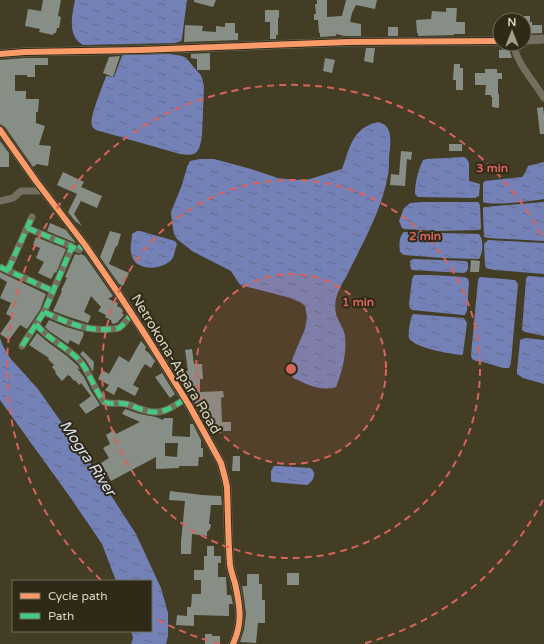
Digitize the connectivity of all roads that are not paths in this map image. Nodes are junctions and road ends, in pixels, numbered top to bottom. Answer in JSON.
{"nodes":[{"id":1,"x":544,"y":39,"type":"edge"},
{"id":2,"x":532,"y":40,"type":"edge"},
{"id":3,"x":492,"y":41,"type":"edge"},
{"id":4,"x":515,"y":52,"type":"edge"},
{"id":5,"x":0,"y":54,"type":"edge"},
{"id":6,"x":544,"y":98,"type":"edge"},
{"id":7,"x":0,"y":130,"type":"edge"},
{"id":8,"x":43,"y":191,"type":"junction"},
{"id":9,"x":0,"y":201,"type":"edge"},
{"id":10,"x":32,"y":217,"type":"dead end"},
{"id":11,"x":27,"y":228,"type":"junction"},
{"id":12,"x":83,"y":243,"type":"junction"},
{"id":13,"x":72,"y":248,"type":"junction"},
{"id":14,"x":0,"y":267,"type":"edge"},
{"id":15,"x":8,"y":270,"type":"junction"},
{"id":16,"x":53,"y":291,"type":"junction"},
{"id":17,"x":44,"y":312,"type":"junction"},
{"id":18,"x":132,"y":314,"type":"junction"},
{"id":19,"x":36,"y":324,"type":"junction"},
{"id":20,"x":22,"y":346,"type":"dead end"},
{"id":21,"x":185,"y":400,"type":"junction"},
{"id":22,"x":233,"y":644,"type":"edge"}],
"edges":[{"from":1,"to":2,"type":"street"},
{"from":3,"to":5,"type":"street"},
{"from":4,"to":6,"type":"street"},
{"from":7,"to":8,"type":"street","name":"Netrokona-Atpara Road"},
{"from":8,"to":9,"type":"street"},
{"from":8,"to":12,"type":"street","name":"Netrokona-Atpara Road"},
{"from":10,"to":11,"type":"street"},
{"from":11,"to":13,"type":"street"},
{"from":11,"to":15,"type":"street"},
{"from":12,"to":13,"type":"street"},
{"from":12,"to":18,"type":"street","name":"Netrokona-Atpara Road"},
{"from":13,"to":16,"type":"street"},
{"from":14,"to":15,"type":"street"},
{"from":15,"to":16,"type":"street"},
{"from":16,"to":17,"type":"street"},
{"from":17,"to":18,"type":"street"},
{"from":17,"to":19,"type":"street"},
{"from":18,"to":21,"type":"street","name":"Netrokona-Atpara Road"},
{"from":19,"to":20,"type":"street"},
{"from":19,"to":21,"type":"street"},
{"from":21,"to":22,"type":"street","name":"Netrokona-Atpara Road"}]}
